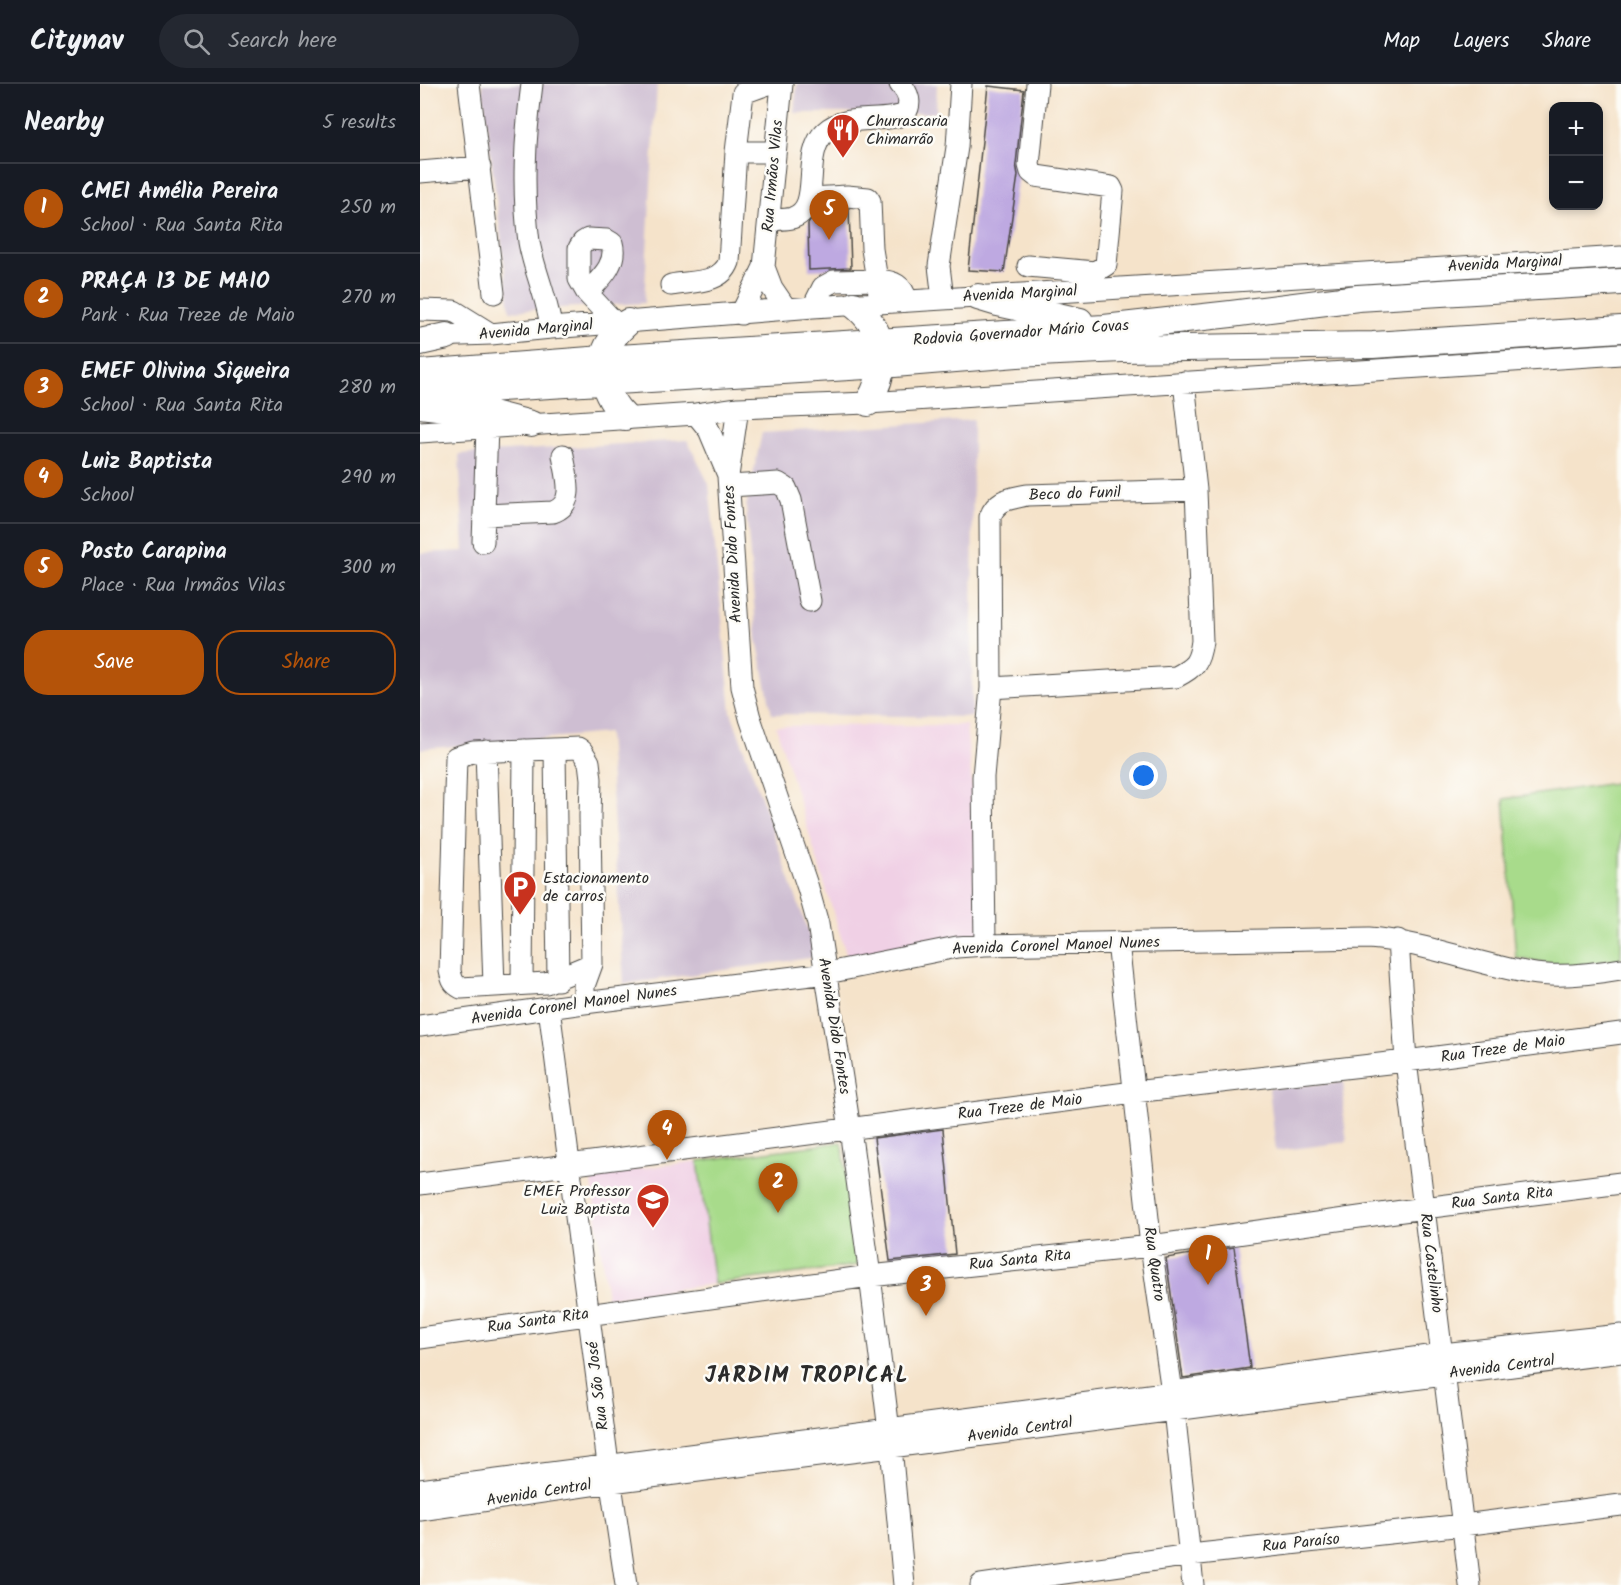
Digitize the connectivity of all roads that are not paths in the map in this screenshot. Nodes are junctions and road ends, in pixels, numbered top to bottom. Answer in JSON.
{"nodes":[{"id":1,"x":469,"y":84,"type":"edge"},
{"id":2,"x":532,"y":84,"type":"edge"},
{"id":3,"x":768,"y":84,"type":"edge"},
{"id":4,"x":782,"y":84,"type":"edge"},
{"id":5,"x":900,"y":84,"type":"edge"},
{"id":6,"x":961,"y":84,"type":"edge"},
{"id":7,"x":1037,"y":84,"type":"edge"},
{"id":8,"x":743,"y":88,"type":"edge"},
{"id":9,"x":736,"y":152,"type":"junction"},
{"id":10,"x":775,"y":152,"type":"junction"},
{"id":11,"x":480,"y":166,"type":"junction"},
{"id":12,"x":420,"y":172,"type":"edge"},
{"id":13,"x":810,"y":198,"type":"junction"},
{"id":14,"x":769,"y":220,"type":"junction"},
{"id":15,"x":1621,"y":257,"type":"edge"},
{"id":16,"x":1028,"y":266,"type":"dead end"},
{"id":17,"x":764,"y":267,"type":"junction"},
{"id":18,"x":877,"y":280,"type":"junction"},
{"id":19,"x":1621,"y":282,"type":"edge"},
{"id":20,"x":671,"y":285,"type":"dead end"},
{"id":21,"x":494,"y":293,"type":"dead end"},
{"id":22,"x":587,"y":293,"type":"dead end"},
{"id":23,"x":978,"y":297,"type":"junction"},
{"id":24,"x":943,"y":299,"type":"junction"},
{"id":25,"x":907,"y":302,"type":"junction"},
{"id":26,"x":880,"y":303,"type":"junction"},
{"id":27,"x":854,"y":305,"type":"junction"},
{"id":28,"x":813,"y":307,"type":"junction"},
{"id":29,"x":420,"y":310,"type":"edge"},
{"id":30,"x":787,"y":310,"type":"junction"},
{"id":31,"x":741,"y":314,"type":"junction"},
{"id":32,"x":622,"y":322,"type":"junction"},
{"id":33,"x":551,"y":328,"type":"junction"},
{"id":34,"x":1104,"y":328,"type":"junction"},
{"id":35,"x":1621,"y":329,"type":"edge"},
{"id":36,"x":491,"y":334,"type":"junction"},
{"id":37,"x":447,"y":336,"type":"junction"},
{"id":38,"x":420,"y":337,"type":"edge"},
{"id":39,"x":420,"y":342,"type":"edge"},
{"id":40,"x":881,"y":354,"type":"junction"},
{"id":41,"x":1621,"y":354,"type":"edge"},
{"id":42,"x":603,"y":370,"type":"junction"},
{"id":43,"x":420,"y":373,"type":"edge"},
{"id":44,"x":1184,"y":382,"type":"junction"},
{"id":45,"x":420,"y":393,"type":"edge"},
{"id":46,"x":868,"y":403,"type":"junction"},
{"id":47,"x":420,"y":405,"type":"edge"},
{"id":48,"x":738,"y":408,"type":"junction"},
{"id":49,"x":696,"y":414,"type":"junction"},
{"id":50,"x":625,"y":417,"type":"junction"},
{"id":51,"x":531,"y":424,"type":"junction"},
{"id":52,"x":487,"y":427,"type":"junction"},
{"id":53,"x":420,"y":432,"type":"edge"},
{"id":54,"x":563,"y":455,"type":"dead end"},
{"id":55,"x":729,"y":481,"type":"junction"},
{"id":56,"x":1196,"y":490,"type":"junction"},
{"id":57,"x":485,"y":515,"type":"junction"},
{"id":58,"x":483,"y":542,"type":"dead end"},
{"id":59,"x":810,"y":601,"type":"dead end"},
{"id":60,"x":991,"y":688,"type":"junction"},
{"id":61,"x":555,"y":749,"type":"junction"},
{"id":62,"x":524,"y":750,"type":"junction"},
{"id":63,"x":486,"y":751,"type":"junction"},
{"id":64,"x":1398,"y":940,"type":"junction"},
{"id":65,"x":1118,"y":942,"type":"junction"},
{"id":66,"x":985,"y":945,"type":"junction"},
{"id":67,"x":592,"y":964,"type":"junction"},
{"id":68,"x":1621,"y":969,"type":"edge"},
{"id":69,"x":826,"y":973,"type":"junction"},
{"id":70,"x":558,"y":980,"type":"junction"},
{"id":71,"x":522,"y":984,"type":"junction"},
{"id":72,"x":494,"y":986,"type":"junction"},
{"id":73,"x":584,"y":1003,"type":"junction"},
{"id":74,"x":549,"y":1008,"type":"junction"},
{"id":75,"x":420,"y":1026,"type":"edge"},
{"id":76,"x":1621,"y":1033,"type":"edge"},
{"id":77,"x":1406,"y":1061,"type":"junction"},
{"id":78,"x":1134,"y":1092,"type":"junction"},
{"id":79,"x":850,"y":1129,"type":"junction"},
{"id":80,"x":570,"y":1164,"type":"junction"},
{"id":81,"x":420,"y":1184,"type":"edge"},
{"id":82,"x":1621,"y":1184,"type":"edge"},
{"id":83,"x":1424,"y":1208,"type":"junction"},
{"id":84,"x":1151,"y":1246,"type":"junction"},
{"id":85,"x":870,"y":1276,"type":"junction"},
{"id":86,"x":590,"y":1313,"type":"junction"},
{"id":87,"x":1621,"y":1335,"type":"edge"},
{"id":88,"x":420,"y":1338,"type":"edge"},
{"id":89,"x":1621,"y":1352,"type":"edge"},
{"id":90,"x":1444,"y":1364,"type":"junction"},
{"id":91,"x":1173,"y":1401,"type":"junction"},
{"id":92,"x":890,"y":1438,"type":"junction"},
{"id":93,"x":609,"y":1473,"type":"junction"},
{"id":94,"x":420,"y":1490,"type":"edge"},
{"id":95,"x":1621,"y":1504,"type":"edge"},
{"id":96,"x":420,"y":1510,"type":"edge"},
{"id":97,"x":1463,"y":1525,"type":"junction"},
{"id":98,"x":1190,"y":1555,"type":"junction"},
{"id":99,"x":626,"y":1585,"type":"edge"},
{"id":100,"x":904,"y":1585,"type":"edge"},
{"id":101,"x":981,"y":1585,"type":"edge"},
{"id":102,"x":1193,"y":1585,"type":"edge"},
{"id":103,"x":1470,"y":1585,"type":"edge"}],
"edges":[{"from":1,"to":11,"type":"street"},
{"from":2,"to":33,"type":"street"},
{"from":3,"to":8,"type":"street"},
{"from":4,"to":10,"type":"street","name":"Rua Irmãos Vilas"},
{"from":5,"to":13,"type":"street"},
{"from":6,"to":24,"type":"street"},
{"from":7,"to":16,"type":"street"},
{"from":8,"to":9,"type":"street"},
{"from":9,"to":10,"type":"street"},
{"from":9,"to":20,"type":"street"},
{"from":10,"to":14,"type":"street","name":"Rua Irmãos Vilas"},
{"from":11,"to":12,"type":"street"},
{"from":11,"to":21,"type":"street"},
{"from":13,"to":14,"type":"street"},
{"from":13,"to":18,"type":"street"},
{"from":14,"to":17,"type":"street","name":"Rua Irmãos Vilas"},
{"from":15,"to":23,"type":"street","name":"Avenida Marginal"},
{"from":17,"to":30,"type":"street"},
{"from":17,"to":31,"type":"street","name":"Rua Irmãos Vilas"},
{"from":18,"to":25,"type":"street"},
{"from":18,"to":26,"type":"street"},
{"from":18,"to":28,"type":"street"},
{"from":19,"to":34,"type":"main road","name":"Rodovia Governador Mário Covas"},
{"from":22,"to":32,"type":"street"},
{"from":23,"to":24,"type":"street","name":"Avenida Marginal"},
{"from":23,"to":34,"type":"main road"},
{"from":24,"to":25,"type":"street","name":"Avenida Marginal"},
{"from":25,"to":26,"type":"street","name":"Avenida Marginal"},
{"from":26,"to":27,"type":"street","name":"Avenida Marginal"},
{"from":27,"to":28,"type":"street","name":"Avenida Marginal"},
{"from":27,"to":40,"type":"main road"},
{"from":28,"to":30,"type":"street","name":"Avenida Marginal"},
{"from":29,"to":36,"type":"street"},
{"from":30,"to":31,"type":"street","name":"Avenida Marginal"},
{"from":31,"to":32,"type":"street","name":"Avenida Marginal"},
{"from":32,"to":33,"type":"street","name":"Avenida Marginal"},
{"from":32,"to":42,"type":"main road"},
{"from":33,"to":36,"type":"street","name":"Avenida Marginal"},
{"from":34,"to":40,"type":"main road","name":"Rodovia Governador Mário Covas"},
{"from":35,"to":40,"type":"main road","name":"Rodovia Governador Mário Covas"},
{"from":36,"to":37,"type":"street","name":"Avenida Marginal"},
{"from":37,"to":38,"type":"street","name":"Avenida Marginal"},
{"from":37,"to":39,"type":"main road"},
{"from":40,"to":42,"type":"main road","name":"Rodovia Governador Mário Covas"},
{"from":40,"to":46,"type":"main road"},
{"from":41,"to":44,"type":"street"},
{"from":42,"to":43,"type":"main road","name":"Rodovia Governador Mário Covas"},
{"from":42,"to":45,"type":"main road","name":"Rodovia Governador Mário Covas"},
{"from":42,"to":50,"type":"main road"},
{"from":44,"to":46,"type":"street"},
{"from":44,"to":56,"type":"street"},
{"from":46,"to":48,"type":"street"},
{"from":47,"to":51,"type":"main road"},
{"from":48,"to":49,"type":"street"},
{"from":48,"to":55,"type":"street","name":"Avenida Dido Fontes"},
{"from":49,"to":50,"type":"street"},
{"from":49,"to":55,"type":"street","name":"Avenida Dido Fontes"},
{"from":50,"to":51,"type":"street"},
{"from":51,"to":52,"type":"street"},
{"from":52,"to":53,"type":"street"},
{"from":52,"to":57,"type":"street"},
{"from":54,"to":57,"type":"street"},
{"from":55,"to":59,"type":"street"},
{"from":55,"to":69,"type":"street","name":"Avenida Dido Fontes"},
{"from":56,"to":60,"type":"street"},
{"from":56,"to":60,"type":"street","name":"Beco do Funil"},
{"from":57,"to":58,"type":"street"},
{"from":60,"to":66,"type":"street","name":"Beco do Funil"},
{"from":61,"to":62,"type":"street"},
{"from":61,"to":67,"type":"street"},
{"from":61,"to":70,"type":"street"},
{"from":62,"to":63,"type":"street"},
{"from":62,"to":71,"type":"street"},
{"from":63,"to":72,"type":"street"},
{"from":63,"to":72,"type":"street"},
{"from":64,"to":65,"type":"street","name":"Avenida Coronel Manoel Nunes"},
{"from":64,"to":68,"type":"street","name":"Avenida Coronel Manoel Nunes"},
{"from":64,"to":77,"type":"street","name":"Rua Castelinho"},
{"from":65,"to":66,"type":"street","name":"Avenida Coronel Manoel Nunes"},
{"from":65,"to":78,"type":"street","name":"Rua Quatro"},
{"from":66,"to":69,"type":"street","name":"Avenida Coronel Manoel Nunes"},
{"from":67,"to":70,"type":"street"},
{"from":67,"to":73,"type":"street"},
{"from":69,"to":73,"type":"street","name":"Avenida Coronel Manoel Nunes"},
{"from":69,"to":79,"type":"street","name":"Avenida Dido Fontes"},
{"from":70,"to":71,"type":"street"},
{"from":71,"to":72,"type":"street"},
{"from":73,"to":74,"type":"street","name":"Avenida Coronel Manoel Nunes"},
{"from":74,"to":75,"type":"street","name":"Avenida Coronel Manoel Nunes"},
{"from":74,"to":80,"type":"street","name":"Rua São José"},
{"from":76,"to":77,"type":"street","name":"Rua Treze de Maio"},
{"from":77,"to":78,"type":"street","name":"Rua Treze de Maio"},
{"from":77,"to":83,"type":"street","name":"Rua Castelinho"},
{"from":78,"to":79,"type":"street","name":"Rua Treze de Maio"},
{"from":78,"to":84,"type":"street","name":"Rua Quatro"},
{"from":79,"to":80,"type":"street","name":"Rua Treze de Maio"},
{"from":79,"to":85,"type":"street","name":"Avenida Dido Fontes"},
{"from":80,"to":81,"type":"street","name":"Rua Treze de Maio"},
{"from":80,"to":86,"type":"street","name":"Rua São José"},
{"from":82,"to":83,"type":"street","name":"Rua Santa Rita"},
{"from":83,"to":84,"type":"street","name":"Rua Santa Rita"},
{"from":83,"to":90,"type":"street","name":"Rua Castelinho"},
{"from":84,"to":85,"type":"street","name":"Rua Santa Rita"},
{"from":84,"to":91,"type":"street","name":"Rua Quatro"},
{"from":85,"to":86,"type":"street","name":"Rua Santa Rita"},
{"from":85,"to":92,"type":"street","name":"Avenida Dido Fontes"},
{"from":86,"to":88,"type":"street","name":"Rua Santa Rita"},
{"from":86,"to":93,"type":"street","name":"Rua São José"},
{"from":87,"to":90,"type":"street","name":"Avenida Central"},
{"from":89,"to":90,"type":"street","name":"Avenida Central"},
{"from":90,"to":91,"type":"street","name":"Avenida Central"},
{"from":90,"to":97,"type":"street","name":"Rua Castelinho"},
{"from":91,"to":92,"type":"street","name":"Avenida Central"},
{"from":91,"to":98,"type":"street","name":"Rua Quatro"},
{"from":92,"to":93,"type":"street","name":"Avenida Central"},
{"from":92,"to":100,"type":"street","name":"Avenida Dido Fontes"},
{"from":93,"to":94,"type":"street","name":"Avenida Central"},
{"from":93,"to":96,"type":"street","name":"Avenida Central"},
{"from":93,"to":99,"type":"street","name":"Rua São José"},
{"from":95,"to":97,"type":"street","name":"Rua Paraíso"},
{"from":97,"to":98,"type":"street","name":"Rua Paraíso"},
{"from":97,"to":103,"type":"street","name":"Rua Castelinho"},
{"from":98,"to":101,"type":"street","name":"Rua Paraíso"},
{"from":98,"to":102,"type":"street","name":"Rua Quatro"}]}
